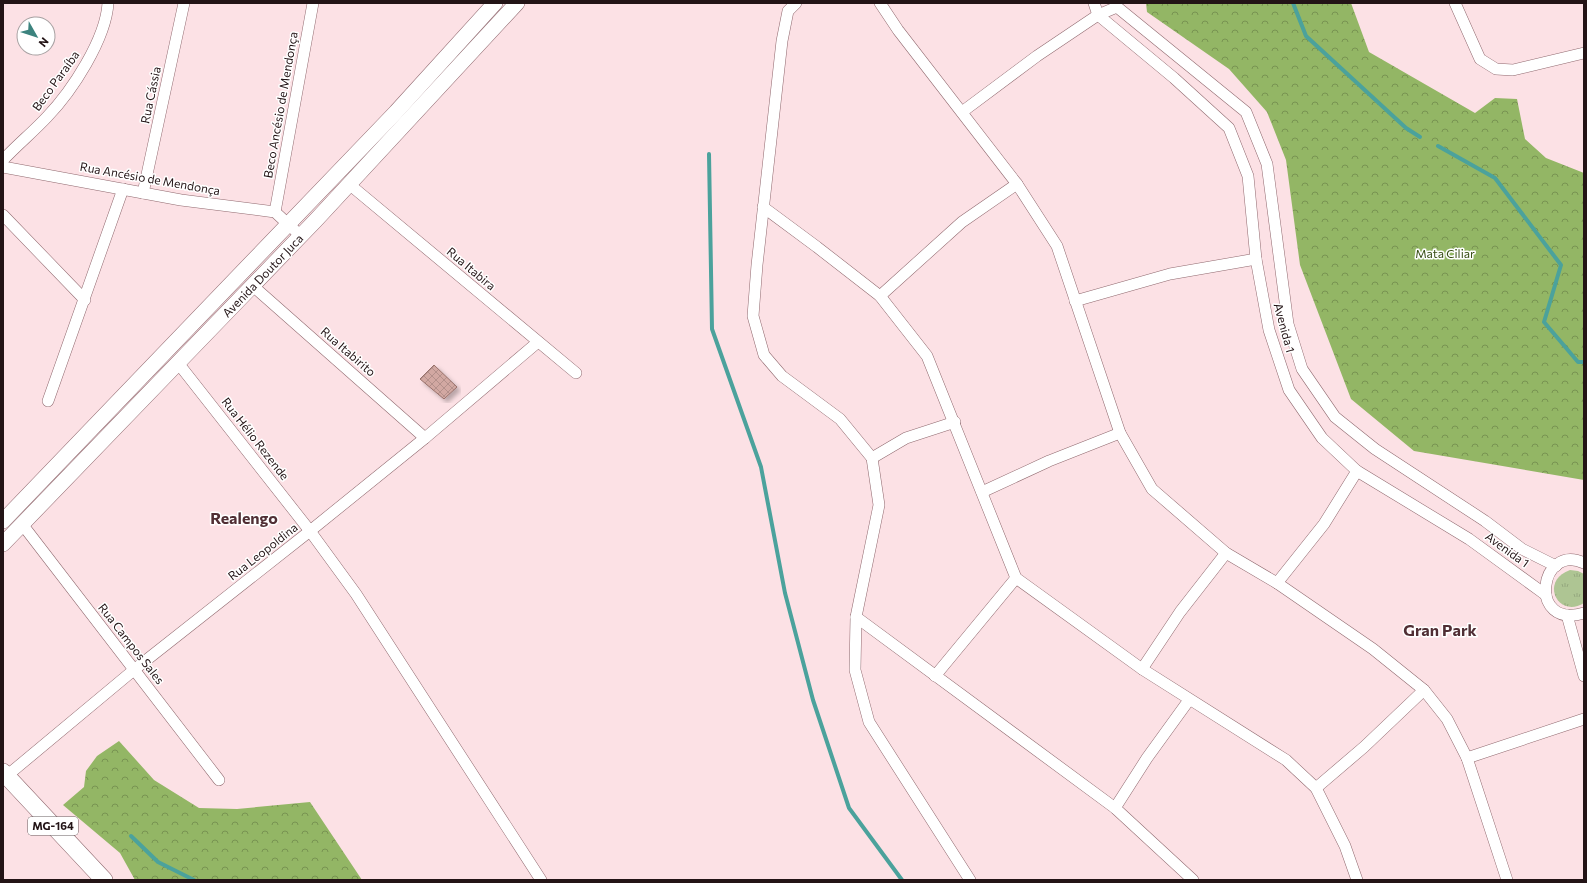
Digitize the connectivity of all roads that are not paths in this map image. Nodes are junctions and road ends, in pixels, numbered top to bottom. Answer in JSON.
{"nodes":[{"id":1,"x":108,"y":3,"type":"edge"},
{"id":2,"x":184,"y":3,"type":"edge"},
{"id":3,"x":313,"y":3,"type":"edge"},
{"id":4,"x":495,"y":3,"type":"edge"},
{"id":5,"x":517,"y":3,"type":"edge"},
{"id":6,"x":880,"y":3,"type":"edge"},
{"id":7,"x":1094,"y":3,"type":"edge"},
{"id":8,"x":1455,"y":3,"type":"edge"},
{"id":9,"x":1117,"y":5,"type":"edge"},
{"id":10,"x":788,"y":6,"type":"edge"},
{"id":11,"x":1098,"y":14,"type":"junction"},
{"id":12,"x":1584,"y":53,"type":"edge"},
{"id":13,"x":962,"y":112,"type":"junction"},
{"id":14,"x":3,"y":160,"type":"edge"},
{"id":15,"x":3,"y":167,"type":"edge"},
{"id":16,"x":349,"y":184,"type":"junction"},
{"id":17,"x":1016,"y":184,"type":"junction"},
{"id":18,"x":124,"y":189,"type":"junction"},
{"id":19,"x":143,"y":193,"type":"junction"},
{"id":20,"x":763,"y":207,"type":"junction"},
{"id":21,"x":275,"y":212,"type":"junction"},
{"id":22,"x":3,"y":215,"type":"edge"},
{"id":23,"x":288,"y":225,"type":"junction"},
{"id":24,"x":300,"y":236,"type":"junction"},
{"id":25,"x":1256,"y":259,"type":"junction"},
{"id":26,"x":253,"y":286,"type":"junction"},
{"id":27,"x":880,"y":296,"type":"junction"},
{"id":28,"x":85,"y":300,"type":"junction"},
{"id":29,"x":1075,"y":301,"type":"junction"},
{"id":30,"x":538,"y":342,"type":"junction"},
{"id":31,"x":178,"y":363,"type":"junction"},
{"id":32,"x":576,"y":373,"type":"dead end"},
{"id":33,"x":48,"y":401,"type":"dead end"},
{"id":34,"x":955,"y":422,"type":"junction"},
{"id":35,"x":1120,"y":433,"type":"junction"},
{"id":36,"x":425,"y":438,"type":"junction"},
{"id":37,"x":872,"y":458,"type":"junction"},
{"id":38,"x":1358,"y":471,"type":"junction"},
{"id":39,"x":982,"y":492,"type":"junction"},
{"id":40,"x":3,"y":521,"type":"edge"},
{"id":41,"x":22,"y":524,"type":"junction"},
{"id":42,"x":310,"y":531,"type":"junction"},
{"id":43,"x":3,"y":544,"type":"edge"},
{"id":44,"x":1226,"y":553,"type":"junction"},
{"id":45,"x":1583,"y":561,"type":"edge"},
{"id":46,"x":1556,"y":566,"type":"junction"},
{"id":47,"x":1016,"y":578,"type":"junction"},
{"id":48,"x":1277,"y":584,"type":"junction"},
{"id":49,"x":1546,"y":595,"type":"junction"},
{"id":50,"x":1584,"y":613,"type":"edge"},
{"id":51,"x":1567,"y":615,"type":"junction"},
{"id":52,"x":856,"y":618,"type":"junction"},
{"id":53,"x":135,"y":669,"type":"junction"},
{"id":54,"x":1142,"y":669,"type":"junction"},
{"id":55,"x":936,"y":676,"type":"junction"},
{"id":56,"x":1584,"y":676,"type":"edge"},
{"id":57,"x":1424,"y":690,"type":"junction"},
{"id":58,"x":1189,"y":700,"type":"junction"},
{"id":59,"x":1584,"y":719,"type":"edge"},
{"id":60,"x":1467,"y":758,"type":"junction"},
{"id":61,"x":4,"y":776,"type":"edge"},
{"id":62,"x":219,"y":780,"type":"dead end"},
{"id":63,"x":1316,"y":788,"type":"junction"},
{"id":64,"x":1116,"y":808,"type":"junction"},
{"id":65,"x":100,"y":879,"type":"edge"},
{"id":66,"x":541,"y":880,"type":"edge"},
{"id":67,"x":970,"y":880,"type":"edge"},
{"id":68,"x":1193,"y":880,"type":"edge"},
{"id":69,"x":1357,"y":880,"type":"edge"},
{"id":70,"x":1507,"y":880,"type":"edge"}],
"edges":[{"from":1,"to":14,"type":"street","name":"Beco Paraíba"},
{"from":2,"to":19,"type":"street","name":"Rua Cássia"},
{"from":3,"to":21,"type":"street","name":"Beco Ancésio de Mendonça"},
{"from":4,"to":23,"type":"main road","name":"Avenida Doutor Juca"},
{"from":5,"to":16,"type":"main road","name":"Avenida Doutor Juca"},
{"from":6,"to":13,"type":"street"},
{"from":7,"to":11,"type":"street","name":"Avenida 1"},
{"from":8,"to":12,"type":"street"},
{"from":9,"to":11,"type":"street"},
{"from":9,"to":46,"type":"street","name":"Avenida 1"},
{"from":10,"to":20,"type":"street"},
{"from":11,"to":13,"type":"street"},
{"from":11,"to":25,"type":"street","name":"Avenida 1"},
{"from":13,"to":17,"type":"street"},
{"from":15,"to":18,"type":"street","name":"Rua Ancésio de Mendonça"},
{"from":16,"to":24,"type":"main road","name":"Avenida Doutor Juca"},
{"from":16,"to":30,"type":"street","name":"Rua Itabira"},
{"from":17,"to":27,"type":"street"},
{"from":17,"to":29,"type":"street"},
{"from":18,"to":19,"type":"street","name":"Rua Ancésio de Mendonça"},
{"from":18,"to":28,"type":"street"},
{"from":19,"to":21,"type":"street","name":"Rua Ancésio de Mendonça"},
{"from":20,"to":27,"type":"street"},
{"from":20,"to":37,"type":"street"},
{"from":21,"to":23,"type":"street"},
{"from":22,"to":28,"type":"street"},
{"from":23,"to":24,"type":"street"},
{"from":23,"to":40,"type":"main road","name":"Avenida Doutor Juca"},
{"from":24,"to":26,"type":"main road","name":"Avenida Doutor Juca"},
{"from":25,"to":29,"type":"street"},
{"from":25,"to":38,"type":"street","name":"Avenida 1"},
{"from":26,"to":31,"type":"main road","name":"Avenida Doutor Juca"},
{"from":26,"to":36,"type":"street","name":"Rua Itabirito"},
{"from":27,"to":34,"type":"street"},
{"from":28,"to":33,"type":"street"},
{"from":29,"to":35,"type":"street"},
{"from":30,"to":32,"type":"street","name":"Rua Itabira"},
{"from":30,"to":36,"type":"street","name":"Rua Leopoldina"},
{"from":31,"to":41,"type":"main road","name":"Avenida Doutor Juca"},
{"from":31,"to":42,"type":"street","name":"Rua Hélio Rezende"},
{"from":34,"to":37,"type":"street"},
{"from":34,"to":39,"type":"street"},
{"from":35,"to":39,"type":"street"},
{"from":35,"to":44,"type":"street"},
{"from":36,"to":42,"type":"street","name":"Rua Leopoldina"},
{"from":37,"to":52,"type":"street"},
{"from":38,"to":48,"type":"street"},
{"from":38,"to":49,"type":"street","name":"Avenida 1"},
{"from":39,"to":47,"type":"street"},
{"from":41,"to":43,"type":"main road","name":"Avenida Doutor Juca"},
{"from":41,"to":53,"type":"street","name":"Rua Campos Sales"},
{"from":42,"to":53,"type":"street","name":"Rua Leopoldina"},
{"from":42,"to":66,"type":"street","name":"Rua Hélio Rezende"},
{"from":44,"to":48,"type":"street"},
{"from":44,"to":54,"type":"street"},
{"from":45,"to":46,"type":"street"},
{"from":46,"to":49,"type":"street"},
{"from":47,"to":54,"type":"street"},
{"from":47,"to":55,"type":"street"},
{"from":48,"to":57,"type":"street"},
{"from":49,"to":51,"type":"street","name":"Avenida 1"},
{"from":50,"to":51,"type":"street"},
{"from":51,"to":56,"type":"street"},
{"from":52,"to":55,"type":"street"},
{"from":52,"to":67,"type":"street"},
{"from":53,"to":61,"type":"street","name":"Rua Leopoldina"},
{"from":53,"to":62,"type":"street","name":"Rua Campos Sales"},
{"from":54,"to":58,"type":"street"},
{"from":55,"to":64,"type":"street"},
{"from":57,"to":60,"type":"street"},
{"from":57,"to":63,"type":"street"},
{"from":58,"to":63,"type":"street"},
{"from":58,"to":64,"type":"street"},
{"from":59,"to":60,"type":"street"},
{"from":60,"to":70,"type":"street"},
{"from":61,"to":65,"type":"main road","number":"MG-164"},
{"from":63,"to":69,"type":"street"},
{"from":64,"to":68,"type":"street"}]}
